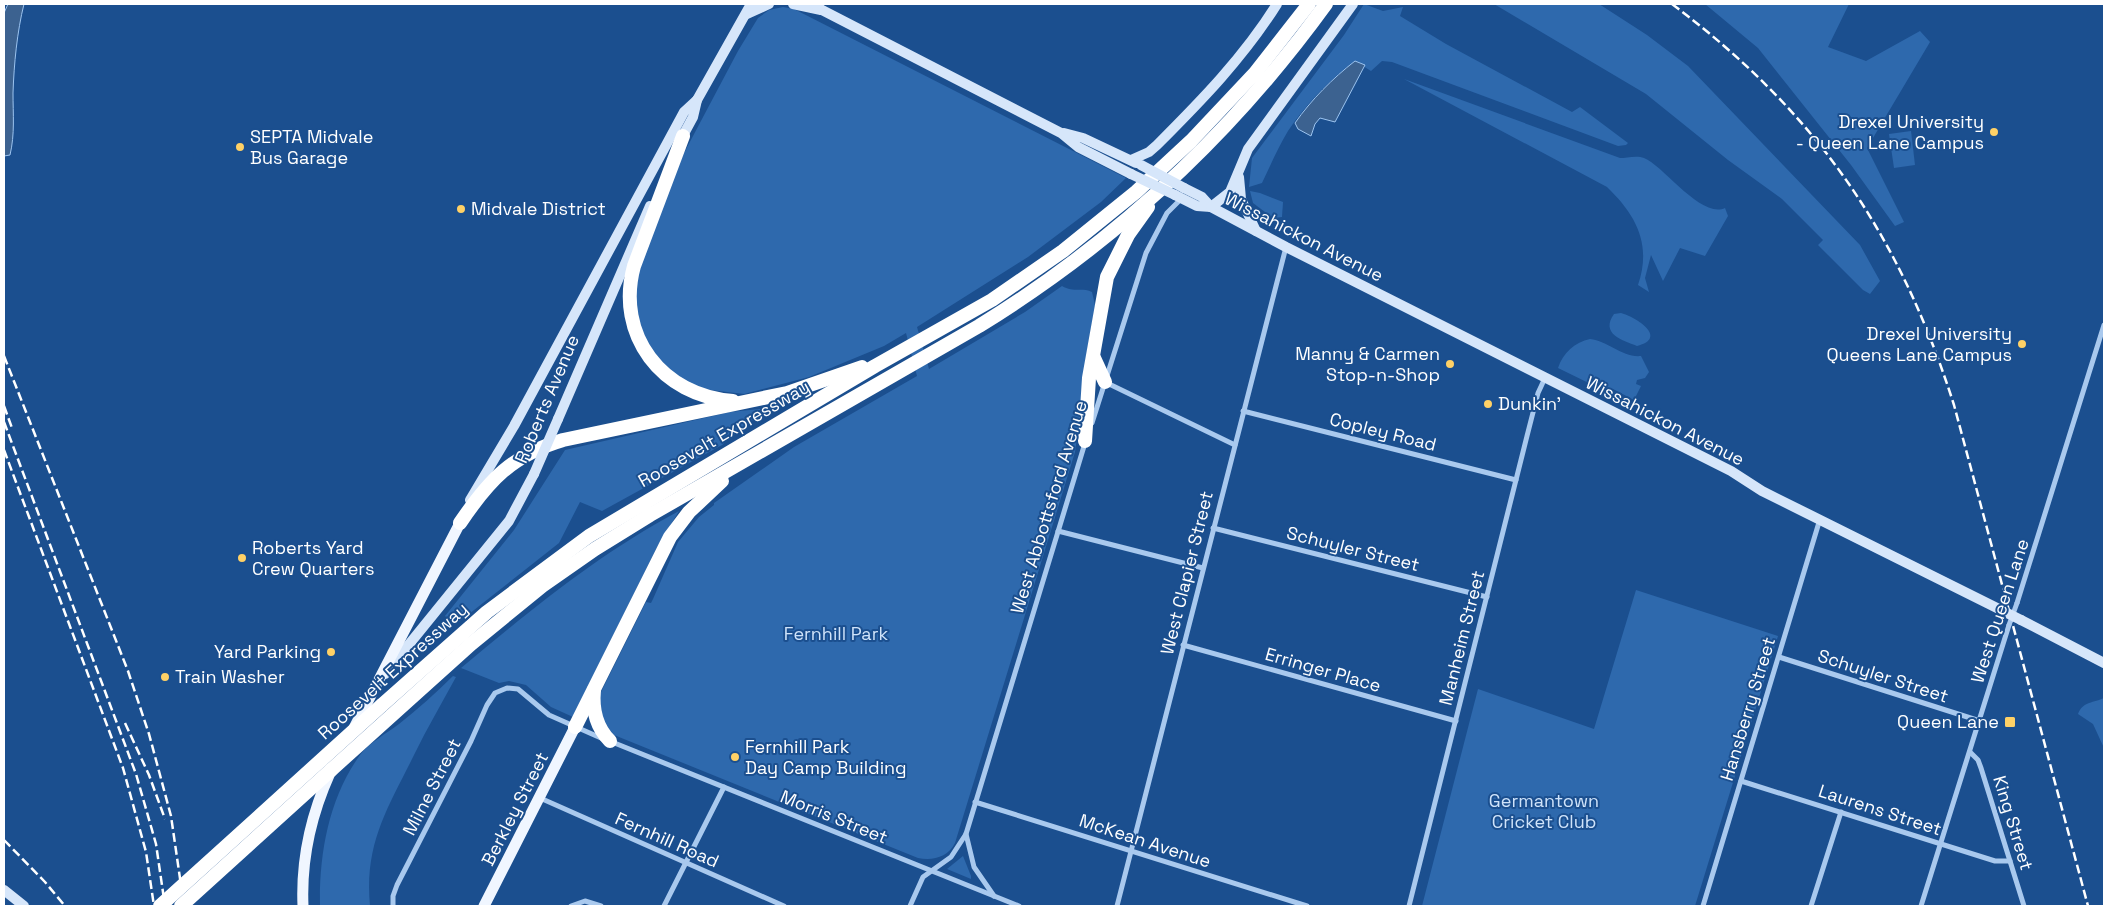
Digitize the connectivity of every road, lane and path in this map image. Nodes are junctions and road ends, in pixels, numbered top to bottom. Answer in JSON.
{"nodes":[{"id":1,"x":751,"y":4,"type":"edge"},
{"id":2,"x":768,"y":4,"type":"edge"},
{"id":3,"x":793,"y":4,"type":"edge"},
{"id":4,"x":1277,"y":4,"type":"edge"},
{"id":5,"x":1296,"y":4,"type":"edge"},
{"id":6,"x":1309,"y":4,"type":"edge"},
{"id":7,"x":1326,"y":4,"type":"edge"},
{"id":8,"x":1353,"y":4,"type":"edge"},
{"id":9,"x":821,"y":6,"type":"edge"},
{"id":10,"x":744,"y":16,"type":"junction"},
{"id":11,"x":1274,"y":50,"type":"junction"},
{"id":12,"x":697,"y":100,"type":"junction"},
{"id":13,"x":1061,"y":132,"type":"junction"},
{"id":14,"x":683,"y":136,"type":"junction"},
{"id":15,"x":1130,"y":160,"type":"junction"},
{"id":16,"x":1239,"y":170,"type":"junction"},
{"id":17,"x":1156,"y":194,"type":"junction"},
{"id":18,"x":1178,"y":197,"type":"junction"},
{"id":19,"x":1211,"y":207,"type":"junction"},
{"id":20,"x":1257,"y":232,"type":"junction"},
{"id":21,"x":1286,"y":247,"type":"junction"},
{"id":22,"x":2104,"y":325,"type":"edge"},
{"id":23,"x":909,"y":348,"type":"junction"},
{"id":24,"x":1093,"y":356,"type":"junction"},
{"id":25,"x":1545,"y":378,"type":"junction"},
{"id":26,"x":1105,"y":382,"type":"junction"},
{"id":27,"x":754,"y":401,"type":"junction"},
{"id":28,"x":1243,"y":411,"type":"junction"},
{"id":29,"x":1085,"y":441,"type":"junction"},
{"id":30,"x":1235,"y":445,"type":"junction"},
{"id":31,"x":755,"y":454,"type":"junction"},
{"id":32,"x":1516,"y":480,"type":"junction"},
{"id":33,"x":1820,"y":519,"type":"junction"},
{"id":34,"x":460,"y":523,"type":"junction"},
{"id":35,"x":1213,"y":528,"type":"junction"},
{"id":36,"x":1058,"y":531,"type":"junction"},
{"id":37,"x":1203,"y":568,"type":"junction"},
{"id":38,"x":1487,"y":597,"type":"junction"},
{"id":39,"x":2012,"y":618,"type":"junction"},
{"id":40,"x":1183,"y":645,"type":"junction"},
{"id":41,"x":1778,"y":657,"type":"junction"},
{"id":42,"x":2104,"y":663,"type":"edge"},
{"id":43,"x":378,"y":682,"type":"junction"},
{"id":44,"x":506,"y":688,"type":"joint"},
{"id":45,"x":594,"y":689,"type":"junction"},
{"id":46,"x":1456,"y":721,"type":"junction"},
{"id":47,"x":1980,"y":721,"type":"junction"},
{"id":48,"x":575,"y":727,"type":"junction"},
{"id":49,"x":610,"y":741,"type":"junction"},
{"id":50,"x":1970,"y":752,"type":"junction"},
{"id":51,"x":1741,"y":781,"type":"junction"},
{"id":52,"x":724,"y":787,"type":"junction"},
{"id":53,"x":540,"y":798,"type":"junction"},
{"id":54,"x":975,"y":802,"type":"junction"},
{"id":55,"x":1841,"y":812,"type":"junction"},
{"id":56,"x":966,"y":834,"type":"junction"},
{"id":57,"x":1941,"y":844,"type":"junction"},
{"id":58,"x":1131,"y":851,"type":"junction"},
{"id":59,"x":2010,"y":861,"type":"junction"},
{"id":60,"x":686,"y":863,"type":"junction"},
{"id":61,"x":930,"y":870,"type":"junction"},
{"id":62,"x":4,"y":890,"type":"edge"},
{"id":63,"x":995,"y":898,"type":"junction"},
{"id":64,"x":1008,"y":905,"type":"edge"},
{"id":65,"x":24,"y":906,"type":"edge"},
{"id":66,"x":160,"y":906,"type":"edge"},
{"id":67,"x":181,"y":906,"type":"edge"},
{"id":68,"x":303,"y":906,"type":"edge"},
{"id":69,"x":393,"y":906,"type":"edge"},
{"id":70,"x":484,"y":906,"type":"edge"},
{"id":71,"x":571,"y":906,"type":"edge"},
{"id":72,"x":600,"y":906,"type":"edge"},
{"id":73,"x":664,"y":906,"type":"edge"},
{"id":74,"x":784,"y":906,"type":"edge"},
{"id":75,"x":910,"y":906,"type":"edge"},
{"id":76,"x":1018,"y":906,"type":"edge"},
{"id":77,"x":1117,"y":906,"type":"edge"},
{"id":78,"x":1307,"y":906,"type":"edge"},
{"id":79,"x":1409,"y":906,"type":"edge"},
{"id":80,"x":1703,"y":906,"type":"edge"},
{"id":81,"x":1811,"y":906,"type":"edge"},
{"id":82,"x":1921,"y":906,"type":"edge"},
{"id":83,"x":2024,"y":906,"type":"edge"}],
"edges":[{"from":1,"to":10,"type":"street","name":"Roberts Avenue"},
{"from":2,"to":10,"type":"street"},
{"from":3,"to":9,"type":"street","name":"Wissahickon Avenue"},
{"from":4,"to":15,"type":"street"},
{"from":5,"to":11,"type":"highway"},
{"from":6,"to":11,"type":"highway","name":"Roosevelt Expressway"},
{"from":7,"to":17,"type":"highway","name":"Roosevelt Expressway"},
{"from":8,"to":16,"type":"street"},
{"from":9,"to":13,"type":"street","name":"Wissahickon Avenue"},
{"from":10,"to":12,"type":"street","name":"Roberts Avenue"},
{"from":11,"to":23,"type":"highway","name":"Roosevelt Expressway"},
{"from":12,"to":14,"type":"street","name":"Roberts Avenue"},
{"from":12,"to":34,"type":"street","name":"Roberts Avenue"},
{"from":13,"to":15,"type":"street","name":"Wissahickon Avenue"},
{"from":13,"to":18,"type":"street","name":"Wissahickon Avenue","bridge":true},
{"from":14,"to":27,"type":"highway"},
{"from":14,"to":43,"type":"street","name":"Roberts Avenue","bridge":true},
{"from":15,"to":19,"type":"street","name":"Wissahickon Avenue","bridge":true},
{"from":16,"to":19,"type":"street"},
{"from":16,"to":20,"type":"street"},
{"from":17,"to":24,"type":"highway"},
{"from":17,"to":31,"type":"highway","name":"Roosevelt Expressway"},
{"from":18,"to":19,"type":"street","name":"Wissahickon Avenue"},
{"from":18,"to":26,"type":"street","name":"West Abbottsford Avenue"},
{"from":19,"to":20,"type":"street","name":"Wissahickon Avenue"},
{"from":20,"to":21,"type":"street","name":"Wissahickon Avenue"},
{"from":21,"to":25,"type":"street","name":"Wissahickon Avenue"},
{"from":21,"to":28,"type":"street","name":"West Clapier Street"},
{"from":22,"to":39,"type":"street","name":"West Queen Lane","bridge":true},
{"from":23,"to":27,"type":"highway"},
{"from":23,"to":66,"type":"highway","name":"Roosevelt Expressway","bridge":true},
{"from":24,"to":26,"type":"highway"},
{"from":24,"to":29,"type":"highway"},
{"from":25,"to":32,"type":"street","name":"Manheim Street"},
{"from":25,"to":33,"type":"street","name":"Wissahickon Avenue"},
{"from":26,"to":29,"type":"street","name":"West Abbottsford Avenue"},
{"from":26,"to":30,"type":"street"},
{"from":27,"to":34,"type":"highway"},
{"from":28,"to":30,"type":"street","name":"West Clapier Street"},
{"from":28,"to":32,"type":"street","name":"Copley Road"},
{"from":29,"to":36,"type":"street","name":"West Abbottsford Avenue"},
{"from":30,"to":35,"type":"street","name":"West Clapier Street"},
{"from":31,"to":45,"type":"highway"},
{"from":31,"to":67,"type":"highway","name":"Roosevelt Expressway","bridge":true},
{"from":32,"to":38,"type":"street","name":"Manheim Street"},
{"from":33,"to":39,"type":"street","name":"Wissahickon Avenue"},
{"from":33,"to":41,"type":"street","name":"Hansberry Street"},
{"from":34,"to":43,"type":"main road","name":"Roberts Avenue"},
{"from":35,"to":37,"type":"street","name":"West Clapier Street"},
{"from":35,"to":38,"type":"street","name":"Schuyler Street"},
{"from":36,"to":37,"type":"street"},
{"from":36,"to":54,"type":"street","name":"West Abbottsford Avenue"},
{"from":37,"to":40,"type":"street","name":"West Clapier Street"},
{"from":38,"to":46,"type":"street","name":"Manheim Street"},
{"from":39,"to":42,"type":"street","name":"Wissahickon Avenue"},
{"from":39,"to":47,"type":"street","name":"West Queen Lane"},
{"from":40,"to":46,"type":"street","name":"Erringer Place"},
{"from":40,"to":58,"type":"street","name":"West Clapier Street"},
{"from":41,"to":47,"type":"street","name":"Schuyler Street"},
{"from":41,"to":51,"type":"street","name":"Hansberry Street"},
{"from":43,"to":68,"type":"main road","name":"Roberts Avenue"},
{"from":44,"to":48,"type":"street","name":"Morris Street"},
{"from":44,"to":69,"type":"street","name":"Milne Street"},
{"from":45,"to":48,"type":"highway"},
{"from":45,"to":49,"type":"highway"},
{"from":46,"to":79,"type":"street","name":"Manheim Street"},
{"from":47,"to":50,"type":"street","name":"West Queen Lane"},
{"from":48,"to":49,"type":"street","name":"Morris Street"},
{"from":48,"to":53,"type":"main road","name":"Berkley Street"},
{"from":49,"to":52,"type":"street","name":"Morris Street"},
{"from":50,"to":57,"type":"street","name":"West Queen Lane"},
{"from":50,"to":59,"type":"street","name":"King Street"},
{"from":51,"to":55,"type":"street","name":"Laurens Street"},
{"from":51,"to":80,"type":"street","name":"Hansberry Street"},
{"from":52,"to":60,"type":"street"},
{"from":52,"to":61,"type":"street","name":"Morris Street"},
{"from":53,"to":60,"type":"street","name":"Fernhill Road"},
{"from":53,"to":70,"type":"main road","name":"Berkley Street"},
{"from":54,"to":56,"type":"street","name":"West Abbottsford Avenue"},
{"from":54,"to":58,"type":"street","name":"McKean Avenue"},
{"from":55,"to":57,"type":"street","name":"Laurens Street"},
{"from":55,"to":81,"type":"street"},
{"from":56,"to":61,"type":"street","name":"West Abbottsford Avenue"},
{"from":56,"to":63,"type":"street","name":"West Abbottsford Avenue"},
{"from":57,"to":59,"type":"street","name":"Laurens Street"},
{"from":57,"to":82,"type":"street","name":"West Queen Lane"},
{"from":58,"to":77,"type":"street","name":"West Clapier Street"},
{"from":58,"to":78,"type":"street","name":"McKean Avenue"},
{"from":59,"to":83,"type":"street","name":"King Street"},
{"from":60,"to":73,"type":"street"},
{"from":60,"to":74,"type":"street","name":"Fernhill Road"},
{"from":61,"to":63,"type":"street","name":"Morris Street"},
{"from":61,"to":75,"type":"street","name":"West Abbottsford Avenue"},
{"from":62,"to":65,"type":"street"},
{"from":63,"to":64,"type":"street","name":"Morris Street"},
{"from":64,"to":76,"type":"street","name":"Morris Street"},
{"from":71,"to":72,"type":"street"}]}
